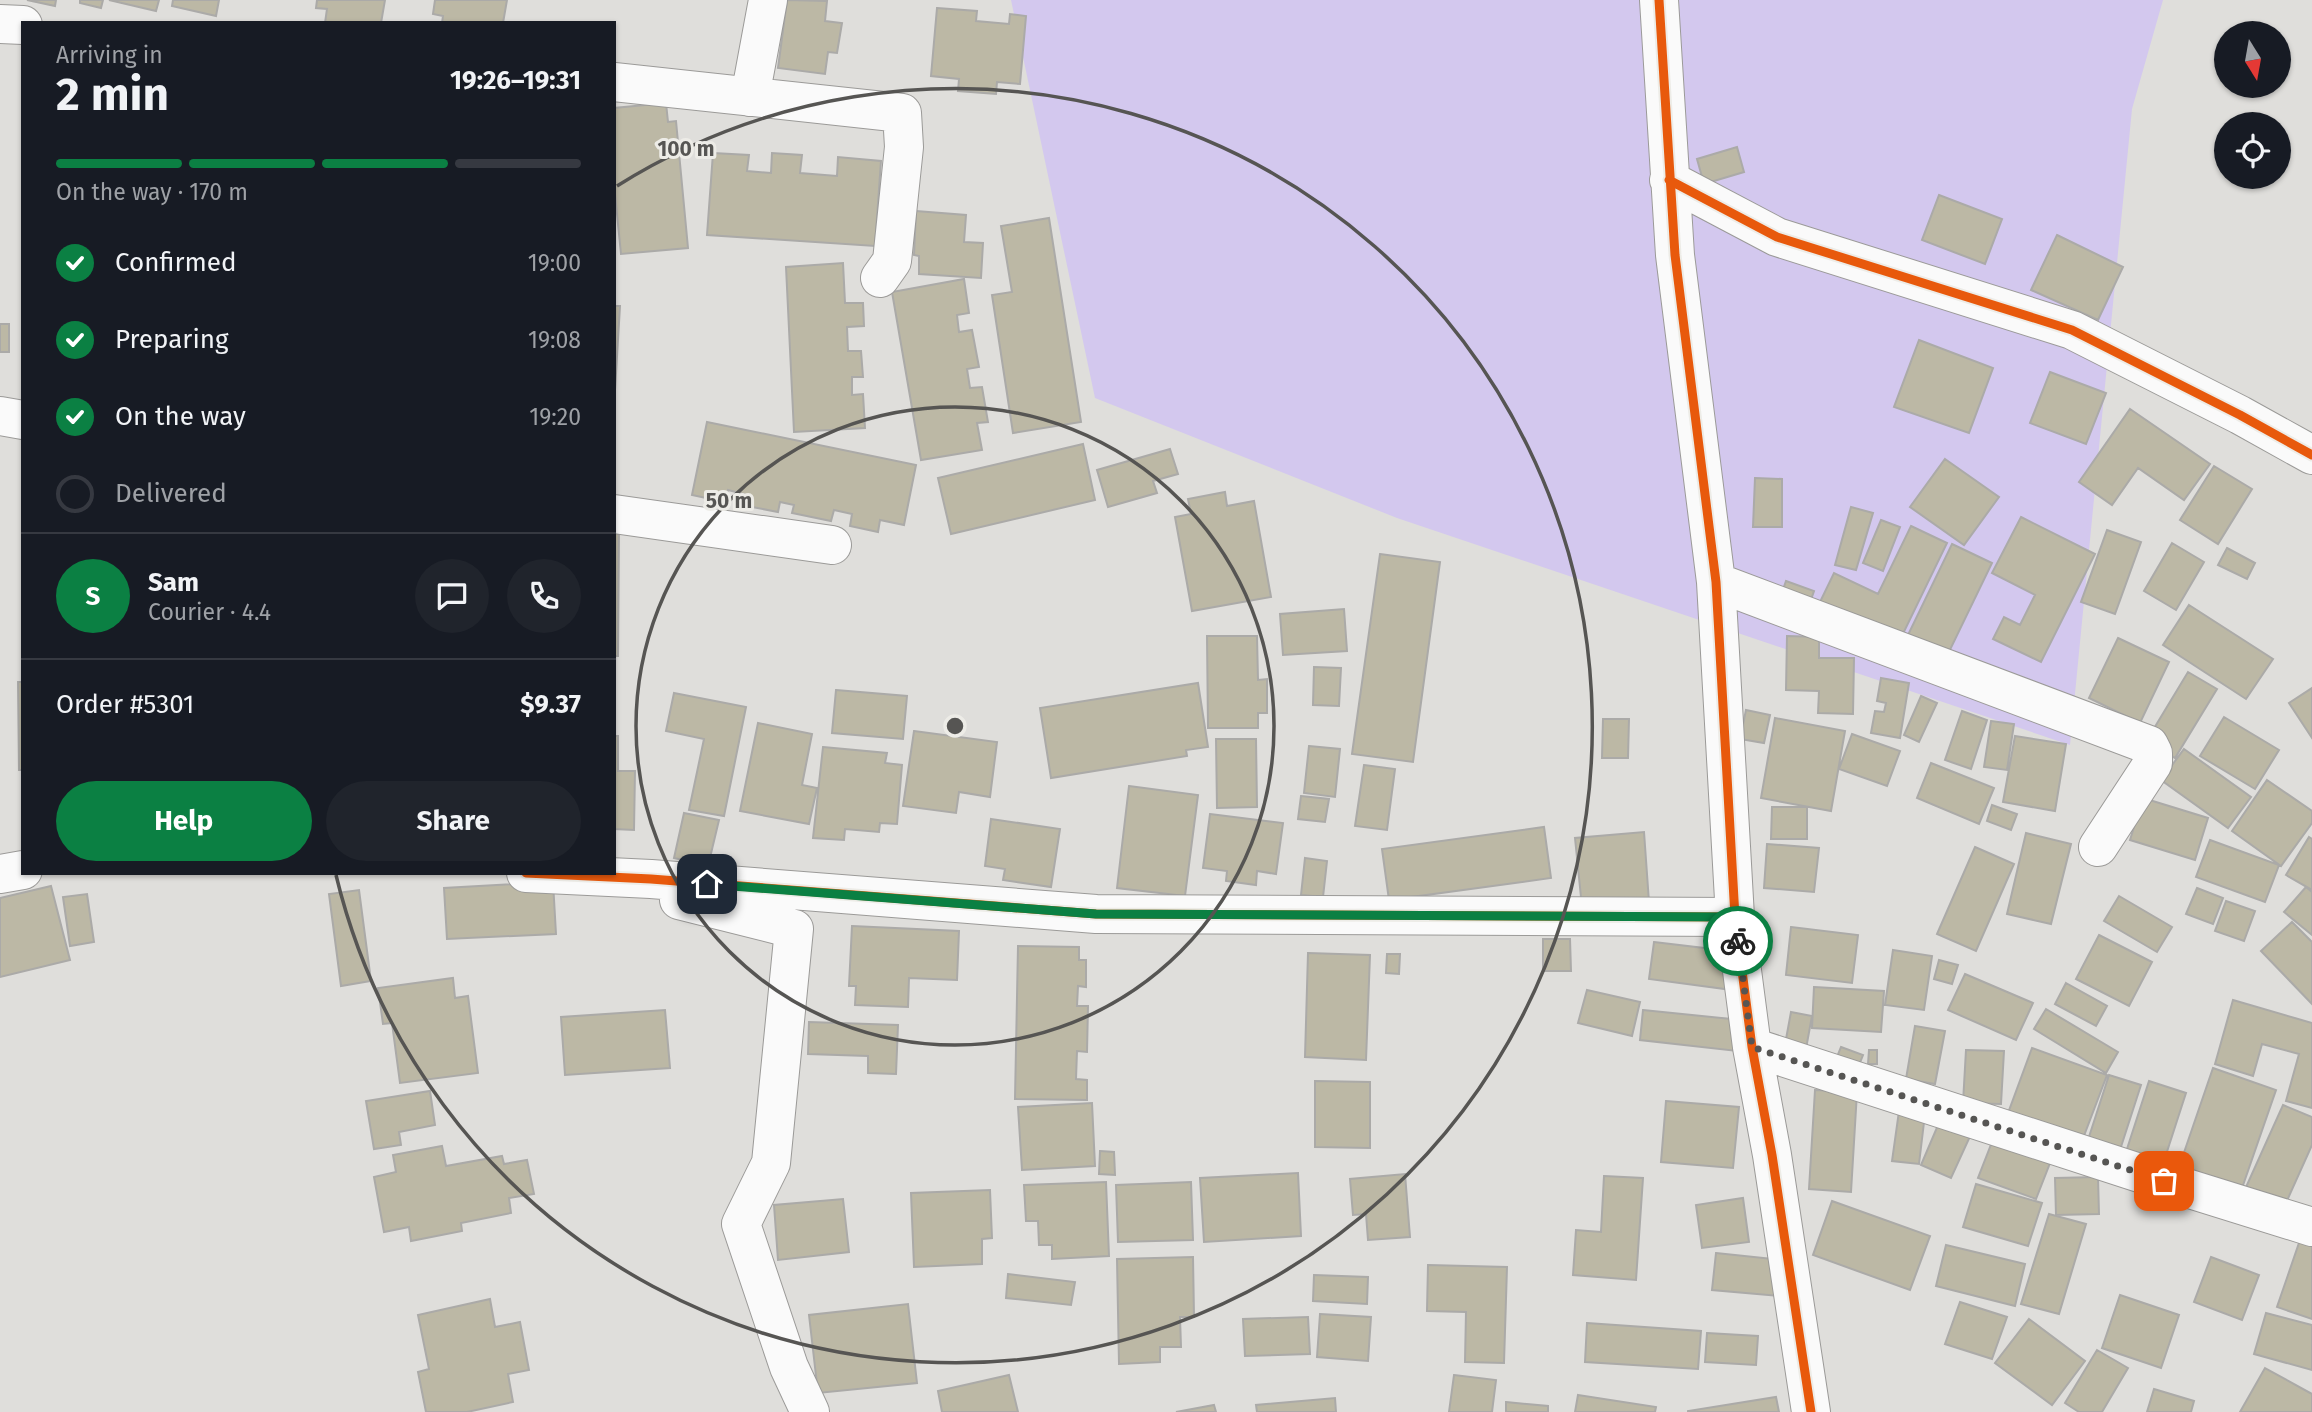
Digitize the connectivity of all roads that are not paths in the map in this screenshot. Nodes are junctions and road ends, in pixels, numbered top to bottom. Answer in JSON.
{"nodes":[{"id":1,"x":768,"y":0,"type":"edge"},
{"id":2,"x":1659,"y":0,"type":"edge"},
{"id":3,"x":0,"y":24,"type":"edge"},
{"id":4,"x":21,"y":25,"type":"edge"},
{"id":5,"x":616,"y":82,"type":"edge"},
{"id":6,"x":750,"y":97,"type":"junction"},
{"id":7,"x":1669,"y":180,"type":"junction"},
{"id":8,"x":880,"y":278,"type":"dead end"},
{"id":9,"x":0,"y":416,"type":"edge"},
{"id":10,"x":21,"y":420,"type":"edge"},
{"id":11,"x":2312,"y":454,"type":"edge"},
{"id":12,"x":616,"y":514,"type":"edge"},
{"id":13,"x":832,"y":545,"type":"dead end"},
{"id":14,"x":1716,"y":582,"type":"junction"},
{"id":15,"x":2098,"y":846,"type":"dead end"},
{"id":16,"x":21,"y":870,"type":"edge"},
{"id":17,"x":0,"y":874,"type":"edge"},
{"id":18,"x":579,"y":875,"type":"edge"},
{"id":19,"x":588,"y":875,"type":"edge"},
{"id":20,"x":1735,"y":917,"type":"junction"},
{"id":21,"x":1752,"y":1047,"type":"junction"},
{"id":22,"x":2312,"y":1227,"type":"edge"},
{"id":23,"x":810,"y":1412,"type":"edge"},
{"id":24,"x":1811,"y":1412,"type":"edge"}],
"edges":[{"from":1,"to":6,"type":"street"},
{"from":2,"to":7,"type":"street"},
{"from":3,"to":4,"type":"street"},
{"from":5,"to":6,"type":"street"},
{"from":6,"to":8,"type":"street"},
{"from":7,"to":11,"type":"street"},
{"from":7,"to":14,"type":"street"},
{"from":9,"to":10,"type":"street"},
{"from":12,"to":13,"type":"street"},
{"from":14,"to":15,"type":"street"},
{"from":14,"to":20,"type":"street"},
{"from":16,"to":17,"type":"street"},
{"from":18,"to":23,"type":"street"},
{"from":19,"to":20,"type":"street"},
{"from":20,"to":21,"type":"street"},
{"from":21,"to":22,"type":"street"},
{"from":21,"to":24,"type":"street"}]}
